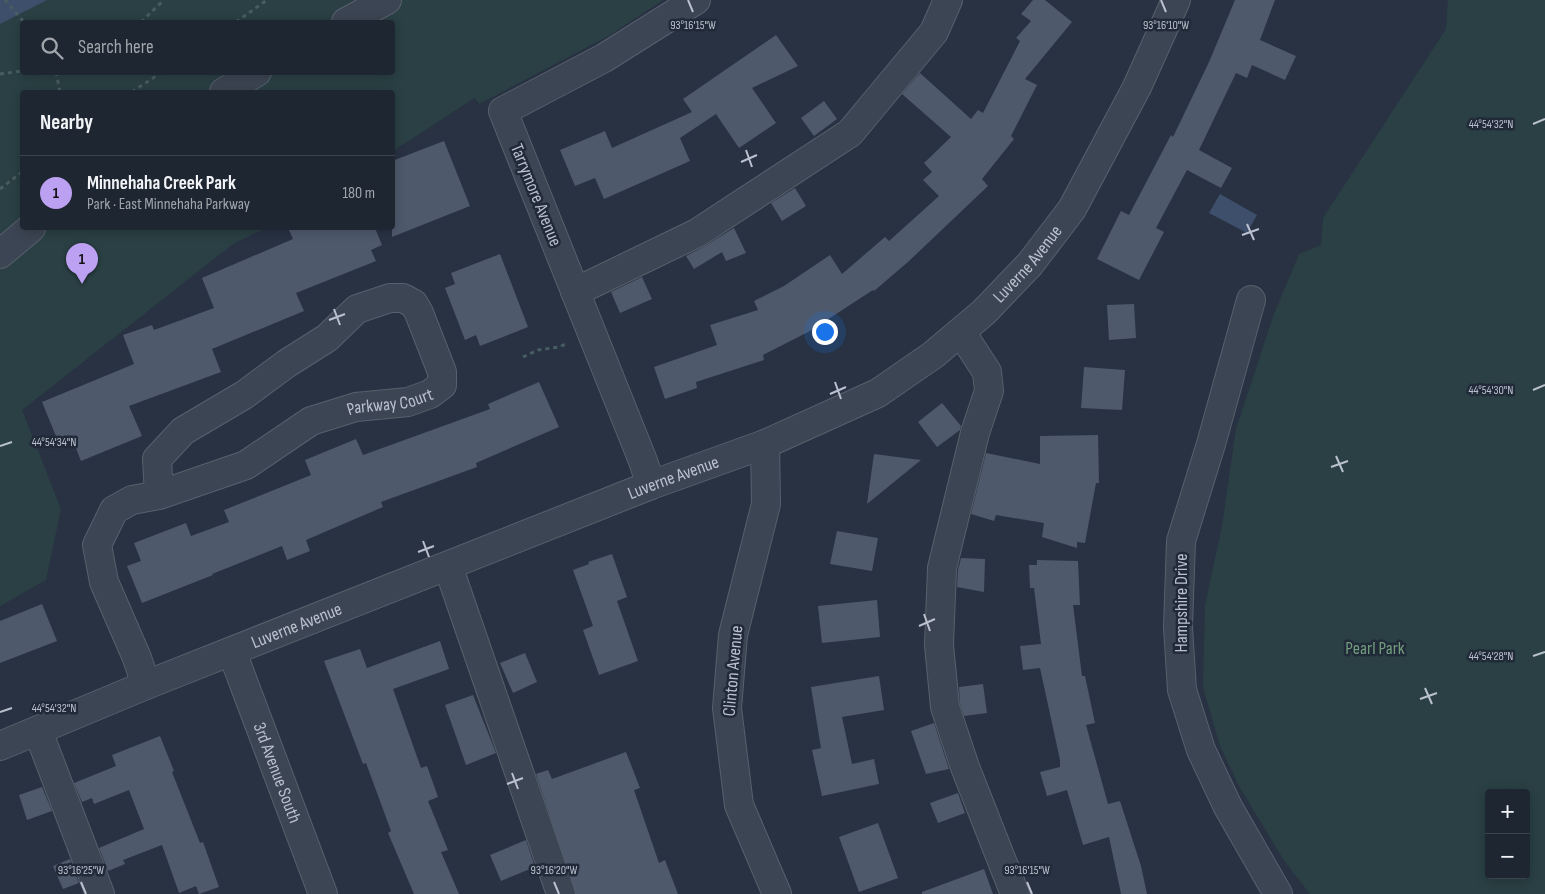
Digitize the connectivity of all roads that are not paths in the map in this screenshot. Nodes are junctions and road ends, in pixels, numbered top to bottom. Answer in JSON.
{"nodes":[{"id":1,"x":387,"y":0,"type":"edge"},
{"id":2,"x":696,"y":0,"type":"edge"},
{"id":3,"x":948,"y":0,"type":"edge"},
{"id":4,"x":1176,"y":0,"type":"edge"},
{"id":5,"x":350,"y":20,"type":"edge"},
{"id":6,"x":252,"y":75,"type":"edge"},
{"id":7,"x":227,"y":90,"type":"edge"},
{"id":8,"x":29,"y":230,"type":"edge"},
{"id":9,"x":0,"y":254,"type":"edge"},
{"id":10,"x":575,"y":292,"type":"junction"},
{"id":11,"x":1251,"y":300,"type":"dead end"},
{"id":12,"x":961,"y":332,"type":"junction"},
{"id":13,"x":765,"y":444,"type":"junction"},
{"id":14,"x":651,"y":485,"type":"junction"},
{"id":15,"x":159,"y":495,"type":"junction"},
{"id":16,"x":448,"y":566,"type":"junction"},
{"id":17,"x":232,"y":652,"type":"junction"},
{"id":18,"x":146,"y":685,"type":"junction"},
{"id":19,"x":38,"y":731,"type":"junction"},
{"id":20,"x":0,"y":746,"type":"edge"},
{"id":21,"x":100,"y":894,"type":"edge"},
{"id":22,"x":323,"y":894,"type":"edge"},
{"id":23,"x":561,"y":894,"type":"edge"},
{"id":24,"x":777,"y":894,"type":"edge"},
{"id":25,"x":1015,"y":894,"type":"edge"},
{"id":26,"x":1278,"y":894,"type":"edge"}],
"edges":[{"from":1,"to":5,"type":"street"},
{"from":2,"to":10,"type":"street","name":"Tarrymore Avenue"},
{"from":3,"to":10,"type":"street"},
{"from":4,"to":12,"type":"street","name":"Luverne Avenue"},
{"from":6,"to":7,"type":"street"},
{"from":8,"to":9,"type":"street"},
{"from":10,"to":14,"type":"street","name":"Tarrymore Avenue"},
{"from":11,"to":26,"type":"street","name":"Hampshire Drive"},
{"from":12,"to":13,"type":"street","name":"Luverne Avenue"},
{"from":12,"to":25,"type":"street"},
{"from":13,"to":14,"type":"street","name":"Luverne Avenue"},
{"from":13,"to":24,"type":"street","name":"Clinton Avenue"},
{"from":14,"to":16,"type":"street","name":"Luverne Avenue"},
{"from":15,"to":15,"type":"street","name":"Parkway Court"},
{"from":15,"to":18,"type":"street","name":"Parkway Court"},
{"from":16,"to":17,"type":"street","name":"Luverne Avenue"},
{"from":16,"to":23,"type":"street"},
{"from":17,"to":18,"type":"street","name":"Luverne Avenue"},
{"from":17,"to":22,"type":"street","name":"3rd Avenue South"},
{"from":18,"to":19,"type":"street","name":"Luverne Avenue"},
{"from":19,"to":20,"type":"street","name":"Luverne Avenue"},
{"from":19,"to":21,"type":"street"}]}
